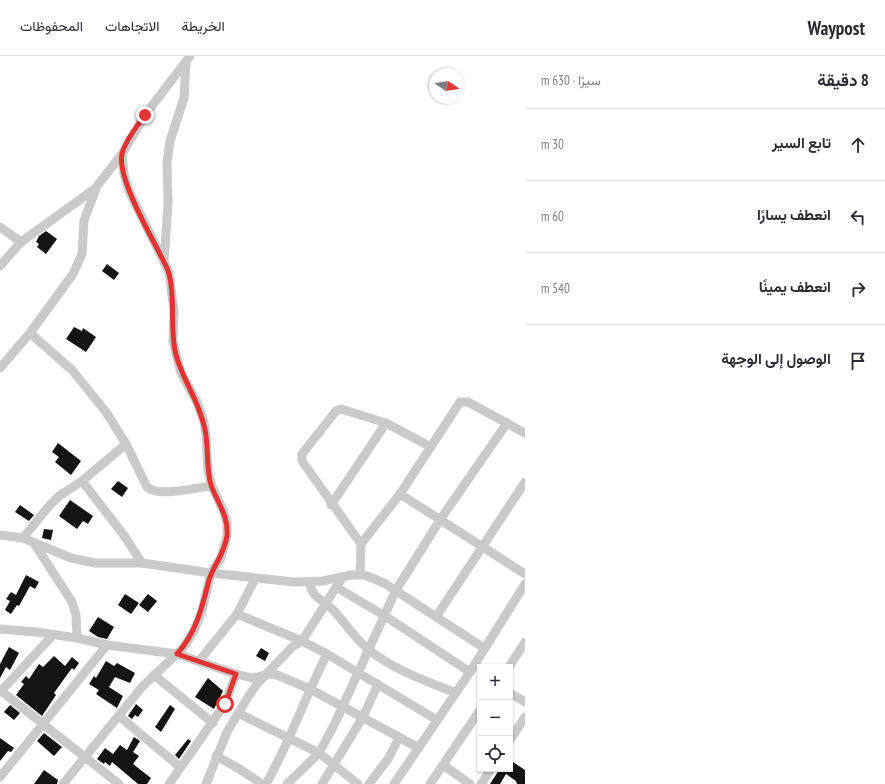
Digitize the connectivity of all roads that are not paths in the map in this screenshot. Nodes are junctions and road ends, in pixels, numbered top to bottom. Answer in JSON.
{"nodes":[{"id":1,"x":188,"y":59,"type":"edge"},
{"id":2,"x":122,"y":154,"type":"junction"},
{"id":3,"x":97,"y":188,"type":"junction"},
{"id":4,"x":0,"y":227,"type":"edge"},
{"id":5,"x":21,"y":242,"type":"junction"},
{"id":6,"x":164,"y":262,"type":"junction"},
{"id":7,"x":0,"y":266,"type":"edge"},
{"id":8,"x":30,"y":333,"type":"junction"},
{"id":9,"x":0,"y":368,"type":"edge"},
{"id":10,"x":507,"y":423,"type":"junction"},
{"id":11,"x":386,"y":424,"type":"junction"},
{"id":12,"x":525,"y":433,"type":"edge"},
{"id":13,"x":126,"y":444,"type":"junction"},
{"id":14,"x":431,"y":447,"type":"junction"},
{"id":15,"x":82,"y":481,"type":"junction"},
{"id":16,"x":525,"y":482,"type":"edge"},
{"id":17,"x":212,"y":486,"type":"junction"},
{"id":18,"x":400,"y":494,"type":"junction"},
{"id":19,"x":331,"y":504,"type":"junction"},
{"id":20,"x":440,"y":520,"type":"junction"},
{"id":21,"x":0,"y":535,"type":"edge"},
{"id":22,"x":23,"y":538,"type":"junction"},
{"id":23,"x":34,"y":543,"type":"junction"},
{"id":24,"x":361,"y":544,"type":"junction"},
{"id":25,"x":483,"y":546,"type":"junction"},
{"id":26,"x":142,"y":563,"type":"junction"},
{"id":27,"x":211,"y":573,"type":"junction"},
{"id":28,"x":360,"y":574,"type":"junction"},
{"id":29,"x":525,"y":574,"type":"edge"},
{"id":30,"x":342,"y":578,"type":"junction"},
{"id":31,"x":255,"y":579,"type":"junction"},
{"id":32,"x":309,"y":582,"type":"junction"},
{"id":33,"x":525,"y":584,"type":"edge"},
{"id":34,"x":336,"y":586,"type":"junction"},
{"id":35,"x":396,"y":590,"type":"junction"},
{"id":36,"x":325,"y":604,"type":"junction"},
{"id":37,"x":237,"y":614,"type":"junction"},
{"id":38,"x":386,"y":616,"type":"junction"},
{"id":39,"x":436,"y":617,"type":"junction"},
{"id":40,"x":0,"y":629,"type":"edge"},
{"id":41,"x":52,"y":635,"type":"junction"},
{"id":42,"x":77,"y":638,"type":"junction"},
{"id":43,"x":302,"y":641,"type":"junction"},
{"id":44,"x":525,"y":642,"type":"edge"},
{"id":45,"x":107,"y":645,"type":"junction"},
{"id":46,"x":484,"y":648,"type":"junction"},
{"id":47,"x":369,"y":650,"type":"junction"},
{"id":48,"x":177,"y":654,"type":"junction"},
{"id":49,"x":327,"y":654,"type":"junction"},
{"id":50,"x":198,"y":662,"type":"junction"},
{"id":51,"x":511,"y":664,"type":"edge"},
{"id":52,"x":358,"y":672,"type":"junction"},
{"id":53,"x":470,"y":672,"type":"junction"},
{"id":54,"x":154,"y":674,"type":"junction"},
{"id":55,"x":236,"y":674,"type":"junction"},
{"id":56,"x":267,"y":675,"type":"junction"},
{"id":57,"x":378,"y":684,"type":"junction"},
{"id":58,"x":310,"y":689,"type":"junction"},
{"id":59,"x":0,"y":691,"type":"edge"},
{"id":60,"x":456,"y":693,"type":"junction"},
{"id":61,"x":513,"y":694,"type":"edge"},
{"id":62,"x":525,"y":702,"type":"edge"},
{"id":63,"x":342,"y":707,"type":"junction"},
{"id":64,"x":238,"y":713,"type":"junction"},
{"id":65,"x":477,"y":714,"type":"edge"},
{"id":66,"x":119,"y":716,"type":"junction"},
{"id":67,"x":363,"y":717,"type":"junction"},
{"id":68,"x":525,"y":717,"type":"edge"},
{"id":69,"x":437,"y":720,"type":"junction"},
{"id":70,"x":213,"y":722,"type":"junction"},
{"id":71,"x":43,"y":723,"type":"junction"},
{"id":72,"x":513,"y":736,"type":"edge"},
{"id":73,"x":288,"y":738,"type":"junction"},
{"id":74,"x":399,"y":738,"type":"junction"},
{"id":75,"x":419,"y":748,"type":"junction"},
{"id":76,"x":318,"y":753,"type":"junction"},
{"id":77,"x":85,"y":756,"type":"junction"},
{"id":78,"x":216,"y":756,"type":"junction"},
{"id":79,"x":335,"y":764,"type":"junction"},
{"id":80,"x":443,"y":765,"type":"junction"},
{"id":81,"x":180,"y":767,"type":"junction"},
{"id":82,"x":489,"y":772,"type":"edge"},
{"id":83,"x":0,"y":777,"type":"edge"},
{"id":84,"x":63,"y":784,"type":"edge"},
{"id":85,"x":119,"y":784,"type":"edge"},
{"id":86,"x":169,"y":784,"type":"edge"},
{"id":87,"x":206,"y":784,"type":"edge"},
{"id":88,"x":262,"y":784,"type":"edge"},
{"id":89,"x":266,"y":784,"type":"edge"},
{"id":90,"x":287,"y":784,"type":"edge"},
{"id":91,"x":322,"y":784,"type":"edge"},
{"id":92,"x":358,"y":784,"type":"edge"},
{"id":93,"x":369,"y":784,"type":"edge"},
{"id":94,"x":394,"y":784,"type":"edge"},
{"id":95,"x":430,"y":784,"type":"edge"},
{"id":96,"x":470,"y":784,"type":"edge"},
{"id":97,"x":481,"y":784,"type":"edge"}],
"edges":[{"from":1,"to":2,"type":"street"},
{"from":1,"to":6,"type":"street"},
{"from":2,"to":3,"type":"street"},
{"from":2,"to":6,"type":"street"},
{"from":3,"to":5,"type":"street"},
{"from":3,"to":8,"type":"street"},
{"from":4,"to":5,"type":"street"},
{"from":5,"to":7,"type":"street"},
{"from":6,"to":17,"type":"street"},
{"from":8,"to":9,"type":"street"},
{"from":8,"to":13,"type":"street"},
{"from":10,"to":12,"type":"street"},
{"from":10,"to":14,"type":"street"},
{"from":10,"to":20,"type":"street"},
{"from":11,"to":14,"type":"street"},
{"from":11,"to":19,"type":"street"},
{"from":11,"to":19,"type":"street"},
{"from":13,"to":15,"type":"street"},
{"from":13,"to":17,"type":"street"},
{"from":14,"to":18,"type":"street"},
{"from":15,"to":22,"type":"street"},
{"from":15,"to":26,"type":"street"},
{"from":16,"to":25,"type":"street"},
{"from":17,"to":27,"type":"street"},
{"from":18,"to":20,"type":"street"},
{"from":18,"to":24,"type":"street"},
{"from":19,"to":24,"type":"street"},
{"from":20,"to":25,"type":"street"},
{"from":20,"to":35,"type":"street"},
{"from":21,"to":22,"type":"street"},
{"from":22,"to":23,"type":"street"},
{"from":23,"to":26,"type":"street"},
{"from":23,"to":42,"type":"street"},
{"from":24,"to":28,"type":"street"},
{"from":25,"to":29,"type":"street"},
{"from":25,"to":39,"type":"street"},
{"from":26,"to":27,"type":"street"},
{"from":27,"to":31,"type":"street"},
{"from":27,"to":48,"type":"street"},
{"from":28,"to":30,"type":"street"},
{"from":28,"to":35,"type":"street"},
{"from":30,"to":32,"type":"street"},
{"from":30,"to":34,"type":"street"},
{"from":31,"to":32,"type":"street"},
{"from":31,"to":37,"type":"street"},
{"from":32,"to":36,"type":"street"},
{"from":33,"to":46,"type":"street"},
{"from":34,"to":36,"type":"street"},
{"from":34,"to":38,"type":"street"},
{"from":35,"to":38,"type":"street"},
{"from":35,"to":39,"type":"street"},
{"from":36,"to":43,"type":"street"},
{"from":36,"to":47,"type":"street"},
{"from":37,"to":43,"type":"street"},
{"from":37,"to":50,"type":"street"},
{"from":38,"to":47,"type":"street"},
{"from":38,"to":53,"type":"street"},
{"from":39,"to":46,"type":"street"},
{"from":40,"to":41,"type":"street"},
{"from":41,"to":42,"type":"street"},
{"from":41,"to":59,"type":"street"},
{"from":42,"to":45,"type":"street"},
{"from":43,"to":49,"type":"street"},
{"from":43,"to":56,"type":"street"},
{"from":44,"to":51,"type":"street"},
{"from":45,"to":48,"type":"street"},
{"from":45,"to":71,"type":"street"},
{"from":46,"to":53,"type":"street"},
{"from":47,"to":52,"type":"street"},
{"from":47,"to":60,"type":"street"},
{"from":48,"to":50,"type":"street"},
{"from":48,"to":54,"type":"street"},
{"from":49,"to":52,"type":"street"},
{"from":49,"to":58,"type":"street"},
{"from":50,"to":55,"type":"street"},
{"from":52,"to":57,"type":"street"},
{"from":52,"to":63,"type":"street"},
{"from":53,"to":60,"type":"street"},
{"from":54,"to":66,"type":"street"},
{"from":54,"to":70,"type":"street"},
{"from":55,"to":56,"type":"street"},
{"from":55,"to":70,"type":"street"},
{"from":56,"to":58,"type":"street"},
{"from":56,"to":64,"type":"street"},
{"from":57,"to":67,"type":"street"},
{"from":57,"to":69,"type":"street"},
{"from":58,"to":63,"type":"street"},
{"from":58,"to":73,"type":"street"},
{"from":59,"to":71,"type":"street"},
{"from":60,"to":69,"type":"street"},
{"from":61,"to":62,"type":"street"},
{"from":63,"to":67,"type":"street"},
{"from":63,"to":76,"type":"street"},
{"from":64,"to":73,"type":"street"},
{"from":64,"to":78,"type":"street"},
{"from":65,"to":80,"type":"street"},
{"from":66,"to":77,"type":"street"},
{"from":66,"to":81,"type":"street"},
{"from":67,"to":74,"type":"street"},
{"from":67,"to":79,"type":"street"},
{"from":68,"to":72,"type":"street"},
{"from":69,"to":75,"type":"street"},
{"from":70,"to":81,"type":"street"},
{"from":71,"to":77,"type":"street"},
{"from":71,"to":83,"type":"street"},
{"from":73,"to":76,"type":"street"},
{"from":73,"to":89,"type":"street"},
{"from":74,"to":75,"type":"street"},
{"from":74,"to":93,"type":"street"},
{"from":75,"to":94,"type":"street"},
{"from":76,"to":79,"type":"street"},
{"from":76,"to":90,"type":"street"},
{"from":77,"to":84,"type":"street"},
{"from":77,"to":85,"type":"street"},
{"from":78,"to":87,"type":"street"},
{"from":78,"to":88,"type":"street"},
{"from":79,"to":91,"type":"street"},
{"from":79,"to":92,"type":"street"},
{"from":80,"to":95,"type":"street"},
{"from":80,"to":96,"type":"street"},
{"from":81,"to":86,"type":"street"},
{"from":82,"to":97,"type":"street"}]}
